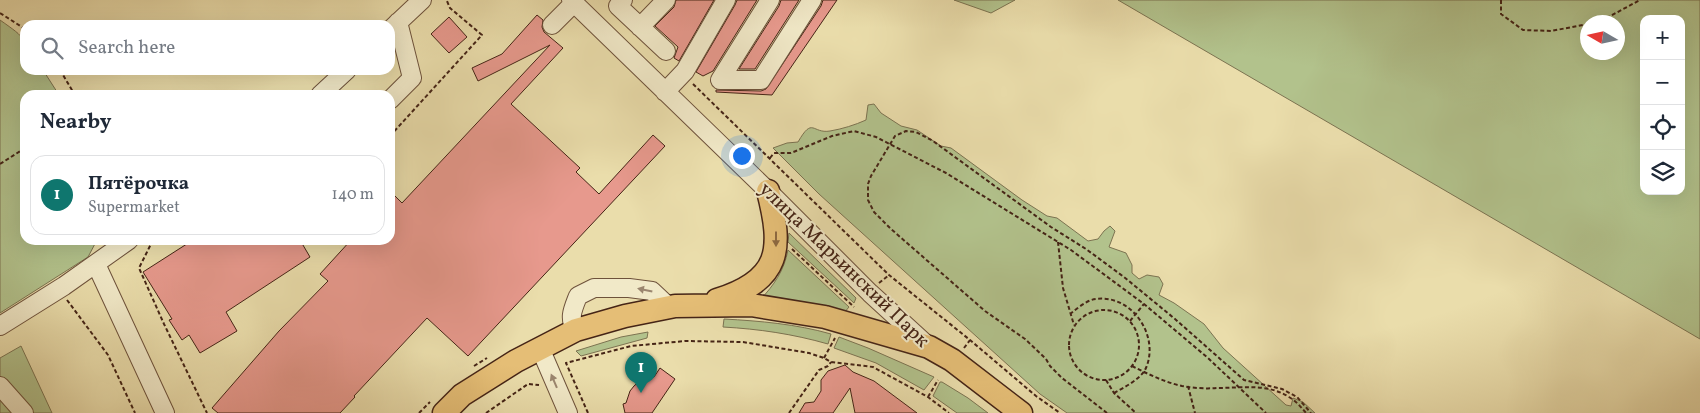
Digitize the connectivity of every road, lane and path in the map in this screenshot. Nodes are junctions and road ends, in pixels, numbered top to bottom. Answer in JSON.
{"nodes":[{"id":1,"x":422,"y":0,"type":"edge"},
{"id":2,"x":623,"y":0,"type":"edge"},
{"id":3,"x":666,"y":0,"type":"edge"},
{"id":4,"x":726,"y":0,"type":"edge"},
{"id":5,"x":770,"y":0,"type":"edge"},
{"id":6,"x":812,"y":0,"type":"edge"},
{"id":7,"x":1502,"y":0,"type":"edge"},
{"id":8,"x":1640,"y":0,"type":"edge"},
{"id":9,"x":447,"y":1,"type":"edge"},
{"id":10,"x":572,"y":2,"type":"edge"},
{"id":11,"x":0,"y":14,"type":"edge"},
{"id":12,"x":1611,"y":15,"type":"edge"},
{"id":13,"x":395,"y":25,"type":"edge"},
{"id":14,"x":552,"y":25,"type":"dead end"},
{"id":15,"x":20,"y":26,"type":"edge"},
{"id":16,"x":1580,"y":26,"type":"edge"},
{"id":17,"x":640,"y":27,"type":"junction"},
{"id":18,"x":395,"y":29,"type":"edge"},
{"id":19,"x":666,"y":51,"type":"dead end"},
{"id":20,"x":63,"y":75,"type":"edge"},
{"id":21,"x":342,"y":75,"type":"edge"},
{"id":22,"x":72,"y":90,"type":"edge"},
{"id":23,"x":325,"y":90,"type":"edge"},
{"id":24,"x":665,"y":92,"type":"junction"},
{"id":25,"x":395,"y":95,"type":"edge"},
{"id":26,"x":395,"y":131,"type":"edge"},
{"id":27,"x":889,"y":143,"type":"junction"},
{"id":28,"x":20,"y":151,"type":"edge"},
{"id":29,"x":0,"y":164,"type":"edge"},
{"id":30,"x":768,"y":191,"type":"junction"},
{"id":31,"x":1058,"y":242,"type":"junction"},
{"id":32,"x":787,"y":243,"type":"dead end"},
{"id":33,"x":122,"y":245,"type":"edge"},
{"id":34,"x":150,"y":245,"type":"edge"},
{"id":35,"x":96,"y":264,"type":"junction"},
{"id":36,"x":889,"y":275,"type":"junction"},
{"id":37,"x":878,"y":284,"type":"dead end"},
{"id":38,"x":69,"y":303,"type":"dead end"},
{"id":39,"x":1144,"y":304,"type":"junction"},
{"id":40,"x":699,"y":306,"type":"junction"},
{"id":41,"x":669,"y":308,"type":"junction"},
{"id":42,"x":856,"y":309,"type":"dead end"},
{"id":43,"x":1070,"y":314,"type":"junction"},
{"id":44,"x":1136,"y":314,"type":"junction"},
{"id":45,"x":1130,"y":322,"type":"junction"},
{"id":46,"x":0,"y":326,"type":"edge"},
{"id":47,"x":1074,"y":326,"type":"junction"},
{"id":48,"x":576,"y":330,"type":"junction"},
{"id":49,"x":835,"y":338,"type":"dead end"},
{"id":50,"x":970,"y":340,"type":"junction"},
{"id":51,"x":929,"y":347,"type":"junction"},
{"id":52,"x":540,"y":348,"type":"junction"},
{"id":53,"x":964,"y":348,"type":"dead end"},
{"id":54,"x":824,"y":358,"type":"junction"},
{"id":55,"x":831,"y":362,"type":"junction"},
{"id":56,"x":1132,"y":366,"type":"junction"},
{"id":57,"x":1144,"y":372,"type":"junction"},
{"id":58,"x":938,"y":380,"type":"dead end"},
{"id":59,"x":1106,"y":380,"type":"junction"},
{"id":60,"x":528,"y":384,"type":"dead end"},
{"id":61,"x":0,"y":386,"type":"edge"},
{"id":62,"x":1188,"y":386,"type":"junction"},
{"id":63,"x":1238,"y":387,"type":"junction"},
{"id":64,"x":1114,"y":393,"type":"junction"},
{"id":65,"x":928,"y":397,"type":"junction"},
{"id":66,"x":1009,"y":409,"type":"edge"},
{"id":67,"x":24,"y":413,"type":"edge"},
{"id":68,"x":135,"y":413,"type":"edge"},
{"id":69,"x":165,"y":413,"type":"edge"},
{"id":70,"x":207,"y":413,"type":"edge"},
{"id":71,"x":444,"y":413,"type":"edge"},
{"id":72,"x":486,"y":413,"type":"edge"},
{"id":73,"x":568,"y":413,"type":"edge"},
{"id":74,"x":588,"y":413,"type":"edge"},
{"id":75,"x":790,"y":413,"type":"edge"},
{"id":76,"x":949,"y":413,"type":"edge"},
{"id":77,"x":1060,"y":413,"type":"edge"},
{"id":78,"x":1107,"y":413,"type":"edge"},
{"id":79,"x":1136,"y":413,"type":"edge"},
{"id":80,"x":1195,"y":413,"type":"edge"},
{"id":81,"x":1266,"y":413,"type":"edge"},
{"id":82,"x":1306,"y":413,"type":"edge"},
{"id":83,"x":1311,"y":413,"type":"edge"}],
"edges":[{"from":1,"to":13,"type":"street"},
{"from":2,"to":17,"type":"street"},
{"from":3,"to":17,"type":"street"},
{"from":4,"to":24,"type":"street"},
{"from":5,"to":6,"type":"street"},
{"from":7,"to":16,"type":"path"},
{"from":8,"to":12,"type":"path"},
{"from":9,"to":26,"type":"path"},
{"from":10,"to":14,"type":"street"},
{"from":10,"to":24,"type":"street","name":"улица Марьинский Парк"},
{"from":11,"to":15,"type":"path"},
{"from":17,"to":19,"type":"street"},
{"from":18,"to":25,"type":"street"},
{"from":20,"to":22,"type":"path"},
{"from":21,"to":23,"type":"street"},
{"from":24,"to":30,"type":"street","name":"улица Марьинский Парк"},
{"from":27,"to":31,"type":"path"},
{"from":27,"to":36,"type":"path"},
{"from":27,"to":78,"type":"path"},
{"from":27,"to":83,"type":"path"},
{"from":28,"to":29,"type":"path"},
{"from":30,"to":40,"type":"main road","one_way":true},
{"from":30,"to":51,"type":"street","name":"улица Марьинский Парк"},
{"from":31,"to":39,"type":"path"},
{"from":31,"to":43,"type":"path"},
{"from":32,"to":42,"type":"path"},
{"from":33,"to":35,"type":"street"},
{"from":34,"to":70,"type":"path"},
{"from":35,"to":46,"type":"street"},
{"from":35,"to":69,"type":"street"},
{"from":36,"to":37,"type":"path"},
{"from":36,"to":50,"type":"path"},
{"from":38,"to":68,"type":"path"},
{"from":39,"to":44,"type":"path"},
{"from":39,"to":63,"type":"path"},
{"from":40,"to":41,"type":"main road"},
{"from":40,"to":51,"type":"main road"},
{"from":41,"to":48,"type":"main road"},
{"from":41,"to":48,"type":"street","one_way":true},
{"from":43,"to":44,"type":"path"},
{"from":43,"to":47,"type":"path"},
{"from":44,"to":45,"type":"path"},
{"from":44,"to":57,"type":"path"},
{"from":45,"to":47,"type":"path"},
{"from":45,"to":56,"type":"path"},
{"from":47,"to":59,"type":"path"},
{"from":48,"to":52,"type":"main road"},
{"from":49,"to":54,"type":"path"},
{"from":50,"to":53,"type":"path"},
{"from":50,"to":77,"type":"path"},
{"from":51,"to":66,"type":"main road","name":"улица Марьинский Парк"},
{"from":52,"to":71,"type":"main road"},
{"from":73,"to":52,"type":"street","one_way":true},
{"from":54,"to":55,"type":"path"},
{"from":54,"to":74,"type":"path"},
{"from":55,"to":65,"type":"path"},
{"from":55,"to":75,"type":"path"},
{"from":56,"to":57,"type":"path"},
{"from":56,"to":59,"type":"path"},
{"from":57,"to":62,"type":"path"},
{"from":57,"to":64,"type":"path"},
{"from":58,"to":65,"type":"path"},
{"from":59,"to":64,"type":"path"},
{"from":60,"to":72,"type":"path"},
{"from":61,"to":67,"type":"street"},
{"from":62,"to":63,"type":"path"},
{"from":62,"to":80,"type":"path"},
{"from":63,"to":81,"type":"path"},
{"from":63,"to":82,"type":"path"},
{"from":64,"to":79,"type":"path"},
{"from":65,"to":76,"type":"path"}]}
